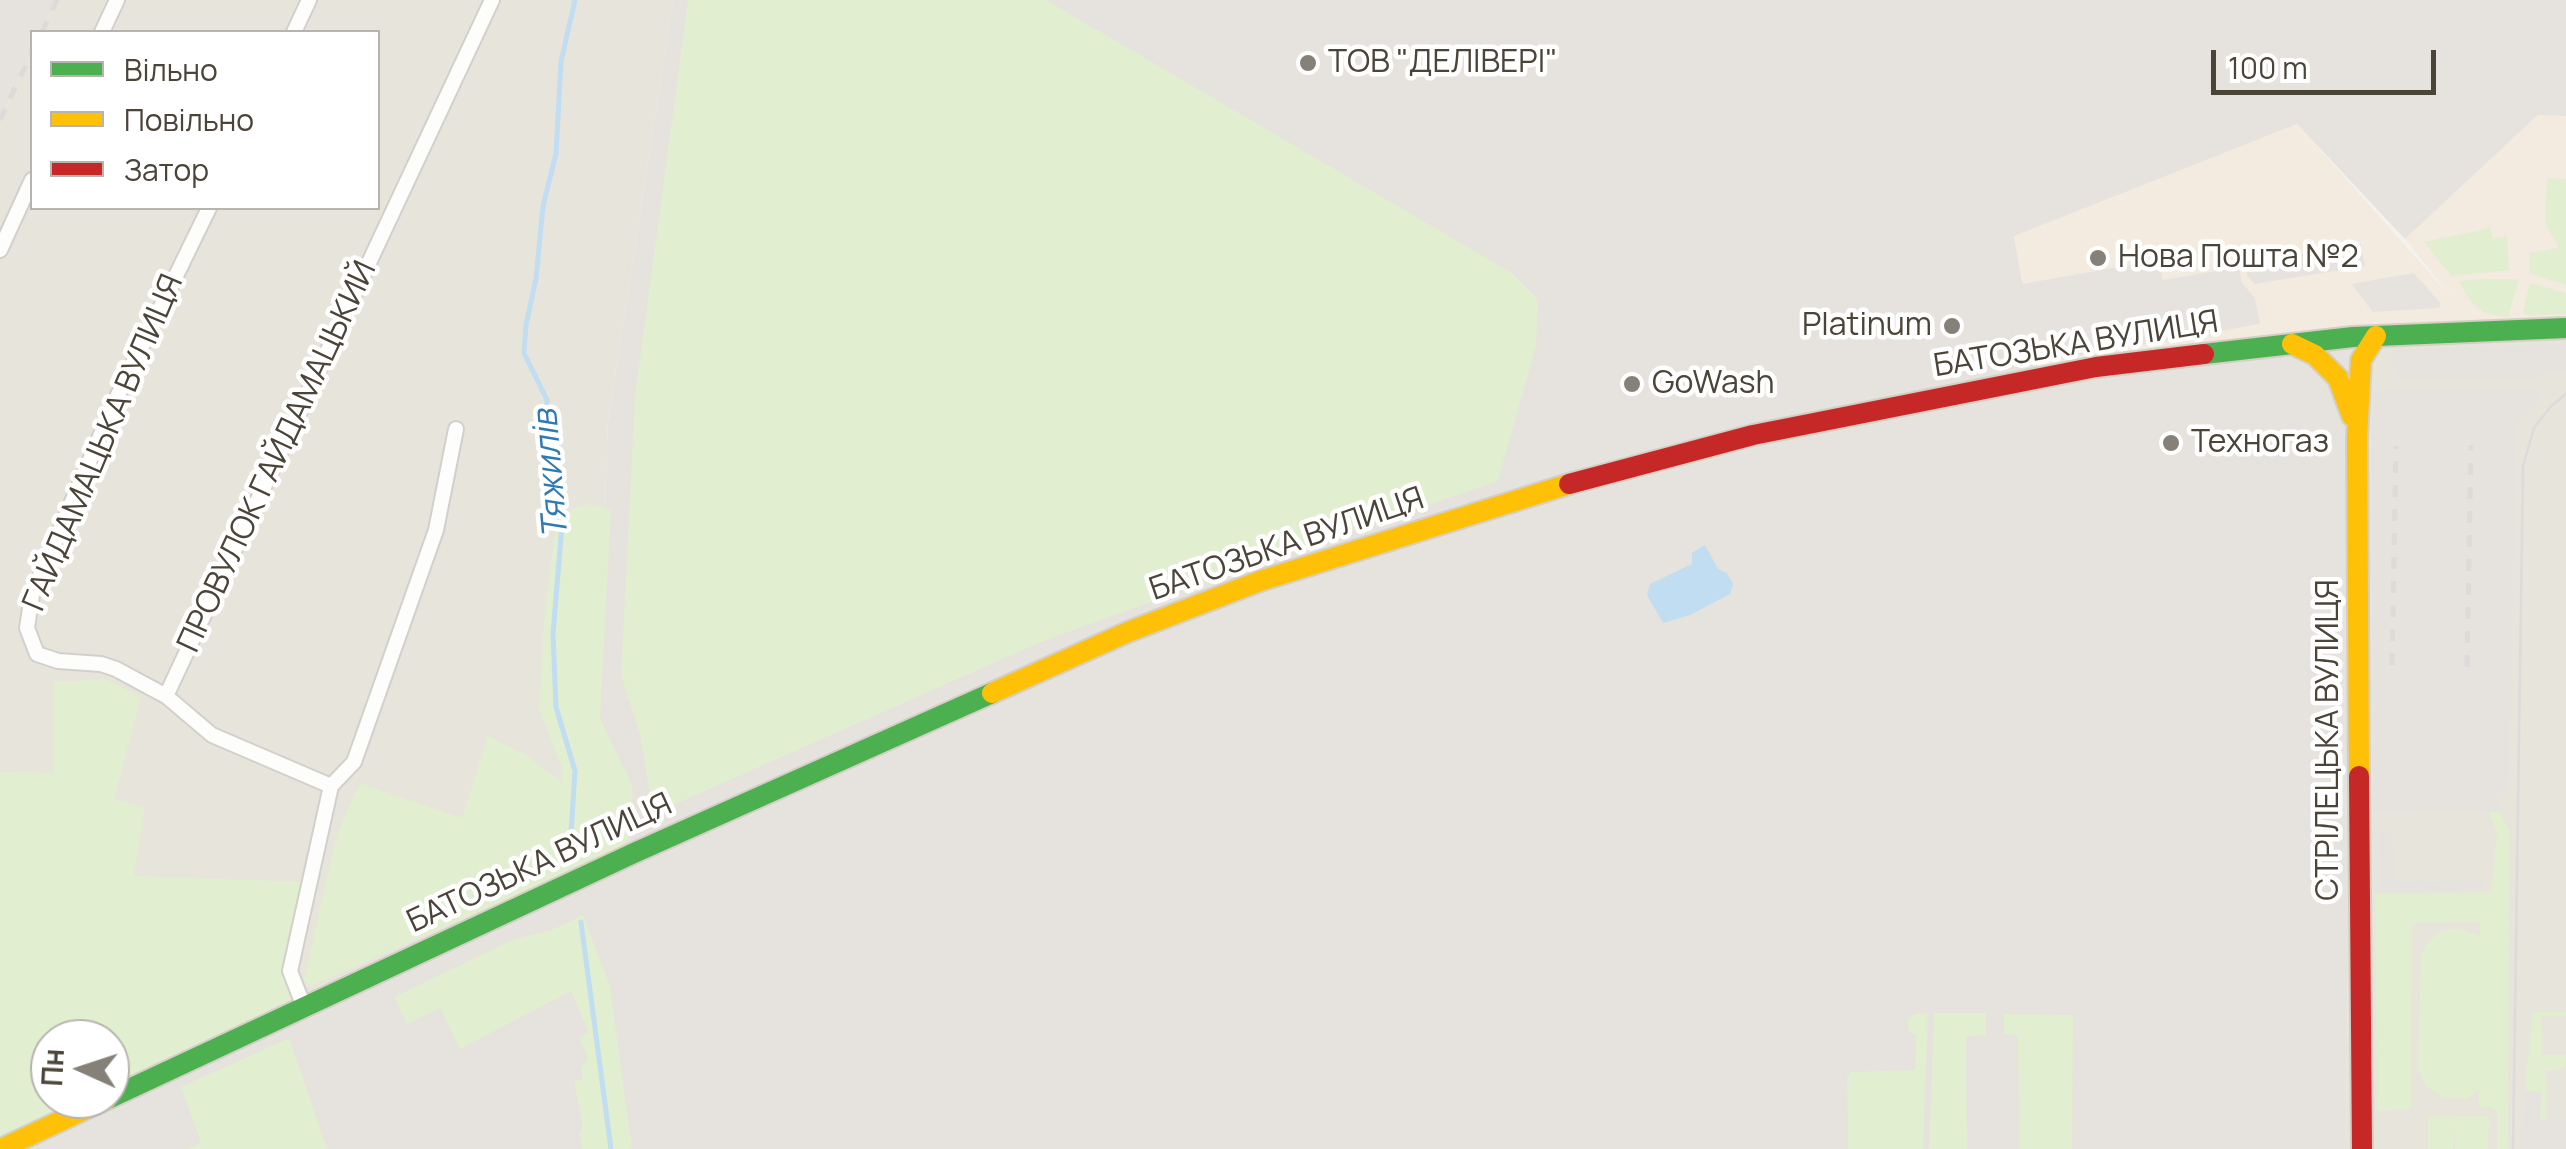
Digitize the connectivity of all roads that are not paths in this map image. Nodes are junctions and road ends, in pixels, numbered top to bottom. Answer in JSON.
{"nodes":[{"id":1,"x":117,"y":0,"type":"edge"},
{"id":2,"x":309,"y":0,"type":"edge"},
{"id":3,"x":492,"y":0,"type":"edge"},
{"id":4,"x":103,"y":30,"type":"edge"},
{"id":5,"x":295,"y":30,"type":"edge"},
{"id":6,"x":30,"y":184,"type":"edge"},
{"id":7,"x":208,"y":210,"type":"edge"},
{"id":8,"x":0,"y":250,"type":"edge"},
{"id":9,"x":2566,"y":328,"type":"edge"},
{"id":10,"x":2376,"y":336,"type":"junction"},
{"id":11,"x":2292,"y":344,"type":"junction"},
{"id":12,"x":456,"y":429,"type":"dead end"},
{"id":13,"x":2357,"y":438,"type":"junction"},
{"id":14,"x":166,"y":696,"type":"junction"},
{"id":15,"x":331,"y":786,"type":"junction"},
{"id":16,"x":304,"y":1007,"type":"junction"},
{"id":17,"x":130,"y":1088,"type":"edge"},
{"id":18,"x":64,"y":1119,"type":"edge"},
{"id":19,"x":0,"y":1149,"type":"edge"},
{"id":20,"x":2362,"y":1149,"type":"edge"}],
"edges":[{"from":1,"to":4,"type":"street"},
{"from":2,"to":5,"type":"street"},
{"from":3,"to":14,"type":"street","name":"ПРОВУЛОК ГАЙДАМАЦЬКИЙ"},
{"from":6,"to":8,"type":"street"},
{"from":7,"to":14,"type":"street","name":"ГАЙДАМАЦЬКА ВУЛИЦЯ"},
{"from":9,"to":10,"type":"street","name":"БАТОЗЬКА ВУЛИЦЯ"},
{"from":10,"to":11,"type":"street","name":"БАТОЗЬКА ВУЛИЦЯ"},
{"from":10,"to":13,"type":"street","name":"СТРІЛЕЦЬКА ВУЛИЦЯ"},
{"from":11,"to":13,"type":"street"},
{"from":11,"to":16,"type":"street","name":"БАТОЗЬКА ВУЛИЦЯ"},
{"from":12,"to":15,"type":"street"},
{"from":13,"to":20,"type":"street","name":"СТРІЛЕЦЬКА ВУЛИЦЯ"},
{"from":14,"to":15,"type":"street","name":"ГАЙДАМАЦЬКА ВУЛИЦЯ"},
{"from":15,"to":16,"type":"street"},
{"from":16,"to":17,"type":"street","name":"БАТОЗЬКА ВУЛИЦЯ"},
{"from":18,"to":19,"type":"street","name":"БАТОЗЬКА ВУЛИЦЯ"}]}
